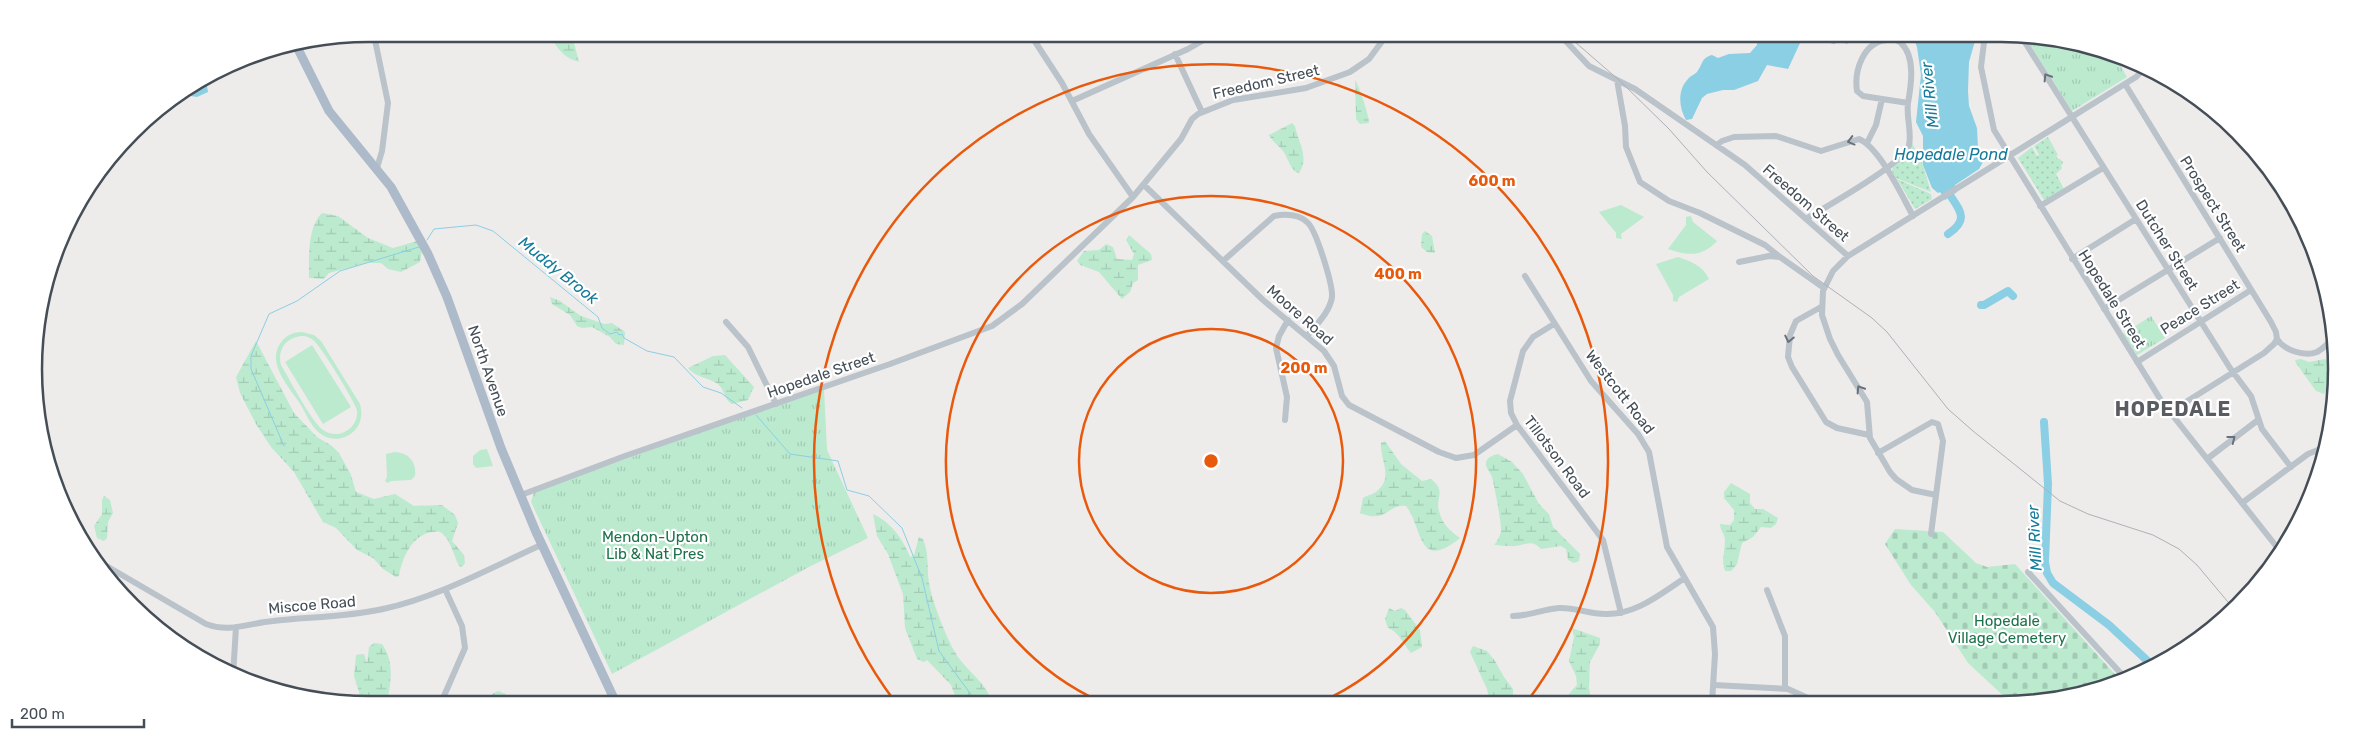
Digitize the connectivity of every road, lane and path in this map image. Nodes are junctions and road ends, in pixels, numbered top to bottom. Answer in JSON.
{"nodes":[{"id":1,"x":375,"y":42,"type":"edge"},
{"id":2,"x":1035,"y":42,"type":"edge"},
{"id":3,"x":1199,"y":42,"type":"edge"},
{"id":4,"x":1382,"y":42,"type":"edge"},
{"id":5,"x":1567,"y":42,"type":"edge"},
{"id":6,"x":1880,"y":42,"type":"edge"},
{"id":7,"x":1899,"y":42,"type":"edge"},
{"id":8,"x":1984,"y":42,"type":"edge"},
{"id":9,"x":2026,"y":43,"type":"edge"},
{"id":10,"x":299,"y":51,"type":"edge"},
{"id":11,"x":1175,"y":54,"type":"junction"},
{"id":12,"x":2139,"y":73,"type":"edge"},
{"id":13,"x":1617,"y":80,"type":"junction"},
{"id":14,"x":2125,"y":84,"type":"junction"},
{"id":15,"x":1882,"y":99,"type":"junction"},
{"id":16,"x":1072,"y":101,"type":"junction"},
{"id":17,"x":1908,"y":103,"type":"junction"},
{"id":18,"x":1202,"y":112,"type":"junction"},
{"id":19,"x":2072,"y":118,"type":"junction"},
{"id":20,"x":1867,"y":143,"type":"junction"},
{"id":21,"x":1717,"y":145,"type":"junction"},
{"id":22,"x":2010,"y":156,"type":"junction"},
{"id":23,"x":377,"y":168,"type":"junction"},
{"id":24,"x":2103,"y":168,"type":"junction"},
{"id":25,"x":1885,"y":169,"type":"junction"},
{"id":26,"x":1144,"y":185,"type":"junction"},
{"id":27,"x":1133,"y":197,"type":"junction"},
{"id":28,"x":2040,"y":206,"type":"junction"},
{"id":29,"x":1914,"y":216,"type":"junction"},
{"id":30,"x":1806,"y":219,"type":"junction"},
{"id":31,"x":2136,"y":219,"type":"junction"},
{"id":32,"x":1100,"y":230,"type":"joint"},
{"id":33,"x":2220,"y":238,"type":"junction"},
{"id":34,"x":1780,"y":256,"type":"junction"},
{"id":35,"x":1848,"y":256,"type":"junction"},
{"id":36,"x":2072,"y":259,"type":"junction"},
{"id":37,"x":1223,"y":261,"type":"junction"},
{"id":38,"x":1739,"y":262,"type":"dead end"},
{"id":39,"x":2168,"y":271,"type":"junction"},
{"id":40,"x":1526,"y":276,"type":"dead end"},
{"id":41,"x":1824,"y":288,"type":"junction"},
{"id":42,"x":2252,"y":290,"type":"junction"},
{"id":43,"x":1821,"y":307,"type":"junction"},
{"id":44,"x":2104,"y":309,"type":"junction"},
{"id":45,"x":1288,"y":320,"type":"junction"},
{"id":46,"x":726,"y":322,"type":"dead end"},
{"id":47,"x":2201,"y":322,"type":"junction"},
{"id":48,"x":1554,"y":324,"type":"junction"},
{"id":49,"x":1307,"y":336,"type":"junction"},
{"id":50,"x":2276,"y":338,"type":"junction"},
{"id":51,"x":2327,"y":344,"type":"edge"},
{"id":52,"x":2137,"y":362,"type":"junction"},
{"id":53,"x":2233,"y":372,"type":"junction"},
{"id":54,"x":776,"y":404,"type":"junction"},
{"id":55,"x":2170,"y":412,"type":"junction"},
{"id":56,"x":1285,"y":420,"type":"dead end"},
{"id":57,"x":2258,"y":420,"type":"junction"},
{"id":58,"x":1517,"y":425,"type":"junction"},
{"id":59,"x":1869,"y":435,"type":"junction"},
{"id":60,"x":2317,"y":450,"type":"edge"},
{"id":61,"x":1878,"y":453,"type":"junction"},
{"id":62,"x":2207,"y":459,"type":"junction"},
{"id":63,"x":2291,"y":467,"type":"junction"},
{"id":64,"x":521,"y":495,"type":"junction"},
{"id":65,"x":1936,"y":495,"type":"junction"},
{"id":66,"x":2242,"y":503,"type":"junction"},
{"id":67,"x":1931,"y":534,"type":"dead end"},
{"id":68,"x":541,"y":544,"type":"junction"},
{"id":69,"x":2276,"y":546,"type":"edge"},
{"id":70,"x":108,"y":566,"type":"edge"},
{"id":71,"x":2028,"y":572,"type":"dead end"},
{"id":72,"x":1684,"y":578,"type":"junction"},
{"id":73,"x":445,"y":589,"type":"junction"},
{"id":74,"x":1767,"y":590,"type":"dead end"},
{"id":75,"x":1620,"y":613,"type":"junction"},
{"id":76,"x":1513,"y":616,"type":"dead end"},
{"id":77,"x":236,"y":627,"type":"junction"},
{"id":78,"x":234,"y":667,"type":"edge"},
{"id":79,"x":2121,"y":674,"type":"edge"},
{"id":80,"x":1714,"y":685,"type":"junction"},
{"id":81,"x":1785,"y":689,"type":"junction"},
{"id":82,"x":444,"y":696,"type":"edge"},
{"id":83,"x":613,"y":696,"type":"edge"},
{"id":84,"x":1713,"y":696,"type":"edge"},
{"id":85,"x":1807,"y":696,"type":"edge"}],
"edges":[{"from":1,"to":23,"type":"street"},
{"from":2,"to":16,"type":"street"},
{"from":3,"to":11,"type":"street"},
{"from":4,"to":18,"type":"street","name":"Freedom Street"},
{"from":5,"to":13,"type":"street","name":"Freedom Street"},
{"from":6,"to":15,"type":"street"},
{"from":7,"to":17,"type":"street"},
{"from":8,"to":22,"type":"street","name":"Hopedale Street"},
{"from":19,"to":9,"type":"street","name":"Dutcher Street","one_way":true},
{"from":10,"to":23,"type":"main road","name":"North Avenue"},
{"from":11,"to":16,"type":"street"},
{"from":11,"to":18,"type":"street"},
{"from":12,"to":14,"type":"street","name":"Freedom Street"},
{"from":13,"to":21,"type":"street","name":"Freedom Street"},
{"from":13,"to":34,"type":"street"},
{"from":14,"to":19,"type":"street","name":"Freedom Street"},
{"from":14,"to":33,"type":"street","name":"Prospect Street"},
{"from":15,"to":17,"type":"street"},
{"from":15,"to":20,"type":"street"},
{"from":16,"to":27,"type":"street"},
{"from":17,"to":25,"type":"street"},
{"from":18,"to":26,"type":"street","name":"Freedom Street"},
{"from":19,"to":22,"type":"street","name":"Freedom Street"},
{"from":19,"to":24,"type":"street","name":"Dutcher Street"},
{"from":20,"to":21,"type":"street","one_way":true},
{"from":20,"to":25,"type":"street"},
{"from":21,"to":30,"type":"street","name":"Freedom Street"},
{"from":22,"to":28,"type":"street","name":"Hopedale Street"},
{"from":22,"to":29,"type":"street","name":"Freedom Street"},
{"from":23,"to":64,"type":"main road","name":"North Avenue"},
{"from":24,"to":28,"type":"street"},
{"from":24,"to":31,"type":"street","name":"Dutcher Street"},
{"from":25,"to":29,"type":"street"},
{"from":25,"to":30,"type":"street"},
{"from":26,"to":27,"type":"street","name":"Freedom Street"},
{"from":26,"to":37,"type":"street","name":"Moore Road"},
{"from":27,"to":32,"type":"street","name":"Freedom Street"},
{"from":28,"to":36,"type":"street","name":"Hopedale Street"},
{"from":29,"to":35,"type":"street","name":"Freedom Street"},
{"from":30,"to":35,"type":"street","name":"Freedom Street"},
{"from":31,"to":36,"type":"street"},
{"from":31,"to":39,"type":"street","name":"Dutcher Street"},
{"from":32,"to":54,"type":"street","name":"Hopedale Street"},
{"from":33,"to":39,"type":"street"},
{"from":33,"to":42,"type":"street","name":"Prospect Street"},
{"from":34,"to":38,"type":"street"},
{"from":34,"to":41,"type":"street"},
{"from":35,"to":41,"type":"street"},
{"from":36,"to":44,"type":"street","name":"Hopedale Street"},
{"from":37,"to":45,"type":"street","name":"Moore Road"},
{"from":37,"to":49,"type":"street"},
{"from":39,"to":44,"type":"street"},
{"from":39,"to":47,"type":"street","name":"Dutcher Street"},
{"from":40,"to":48,"type":"street","name":"Westcott Road"},
{"from":41,"to":43,"type":"street"},
{"from":42,"to":47,"type":"street","name":"Peace Street"},
{"from":42,"to":50,"type":"street","name":"Prospect Street"},
{"from":59,"to":43,"type":"street","one_way":true},
{"from":43,"to":59,"type":"street","one_way":true},
{"from":44,"to":52,"type":"street","name":"Hopedale Street"},
{"from":45,"to":49,"type":"street","name":"Moore Road"},
{"from":45,"to":56,"type":"street"},
{"from":46,"to":54,"type":"street"},
{"from":47,"to":52,"type":"street","name":"Peace Street"},
{"from":47,"to":53,"type":"street","name":"Dutcher Street"},
{"from":48,"to":58,"type":"street","name":"Tillotson Road"},
{"from":48,"to":72,"type":"street","name":"Westcott Road"},
{"from":49,"to":58,"type":"street","name":"Moore Road"},
{"from":50,"to":51,"type":"street"},
{"from":50,"to":53,"type":"street"},
{"from":52,"to":55,"type":"street","name":"Hopedale Street"},
{"from":53,"to":55,"type":"street"},
{"from":53,"to":57,"type":"street","name":"Dutcher Street"},
{"from":54,"to":64,"type":"street","name":"Hopedale Street"},
{"from":55,"to":62,"type":"street","name":"Hopedale Street"},
{"from":62,"to":57,"type":"street","one_way":true},
{"from":57,"to":63,"type":"street","name":"Dutcher Street"},
{"from":58,"to":75,"type":"street","name":"Tillotson Road"},
{"from":59,"to":61,"type":"street"},
{"from":60,"to":63,"type":"street"},
{"from":61,"to":65,"type":"street"},
{"from":61,"to":65,"type":"street"},
{"from":62,"to":66,"type":"street","name":"Hopedale Street"},
{"from":63,"to":66,"type":"street"},
{"from":64,"to":68,"type":"main road","name":"North Avenue"},
{"from":65,"to":67,"type":"street"},
{"from":66,"to":69,"type":"street","name":"Hopedale Street"},
{"from":68,"to":73,"type":"street","name":"Miscoe Road"},
{"from":68,"to":83,"type":"main road","name":"North Avenue"},
{"from":70,"to":77,"type":"street","name":"Miscoe Road"},
{"from":71,"to":79,"type":"street"},
{"from":72,"to":75,"type":"street"},
{"from":72,"to":80,"type":"street","name":"Westcott Road"},
{"from":73,"to":77,"type":"street","name":"Miscoe Road"},
{"from":73,"to":82,"type":"street"},
{"from":74,"to":81,"type":"street"},
{"from":75,"to":76,"type":"street"},
{"from":77,"to":78,"type":"street"},
{"from":80,"to":81,"type":"street"},
{"from":80,"to":84,"type":"street","name":"Westcott Road"},
{"from":81,"to":85,"type":"street"}]}
